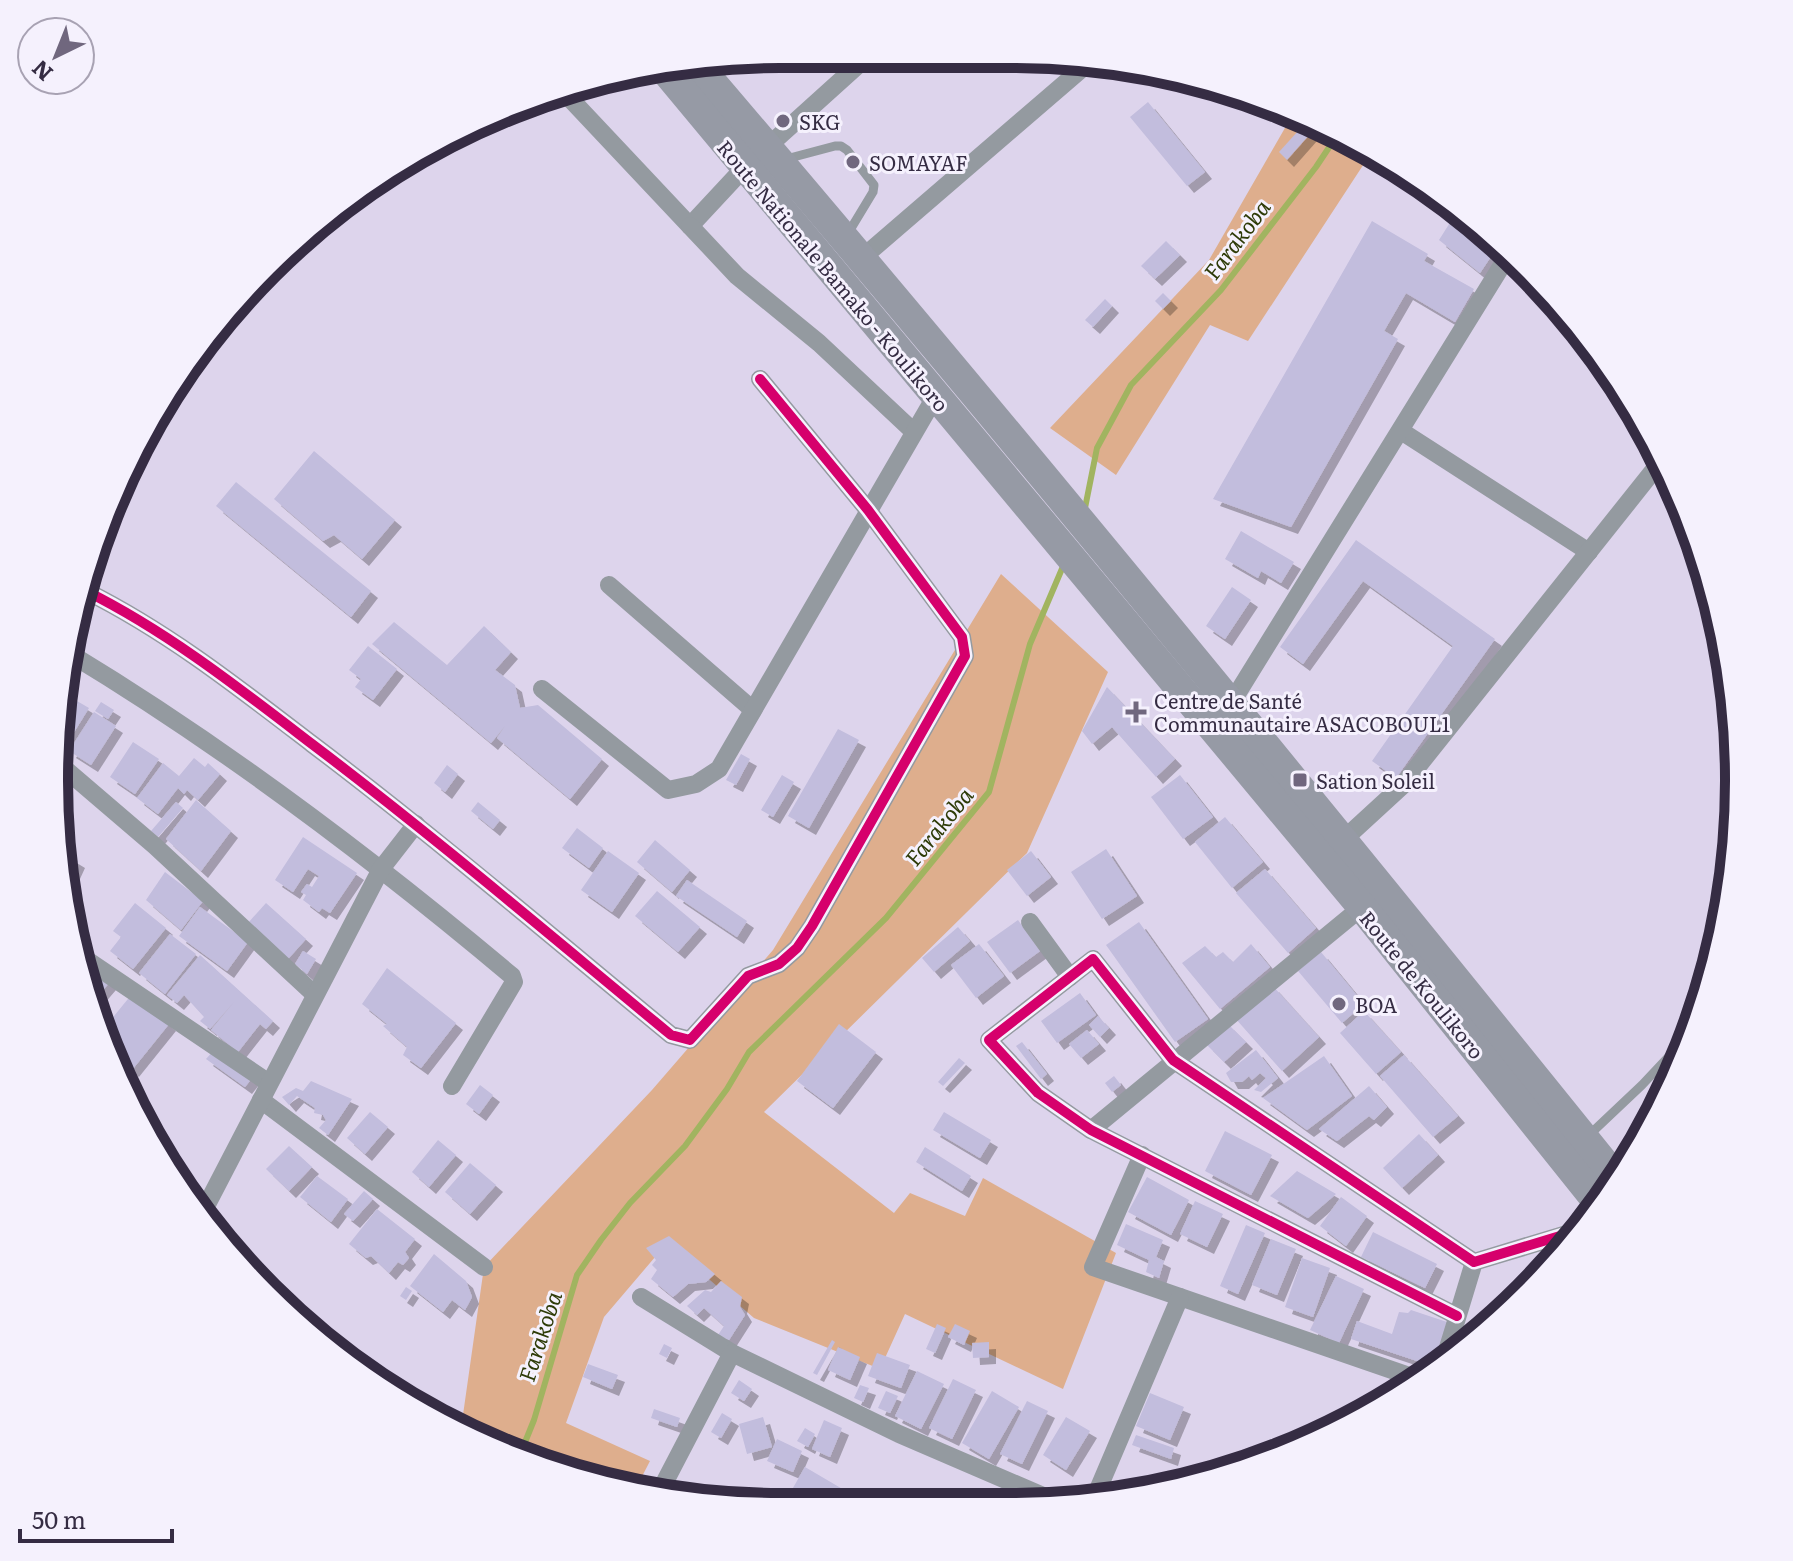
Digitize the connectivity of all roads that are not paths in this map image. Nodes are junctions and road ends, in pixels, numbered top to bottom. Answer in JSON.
{"nodes":[{"id":1,"x":856,"y":68,"type":"edge"},
{"id":2,"x":1077,"y":72,"type":"edge"},
{"id":3,"x":704,"y":73,"type":"edge"},
{"id":4,"x":670,"y":77,"type":"edge"},
{"id":5,"x":571,"y":100,"type":"edge"},
{"id":6,"x":774,"y":154,"type":"junction"},
{"id":7,"x":744,"y":168,"type":"junction"},
{"id":8,"x":690,"y":226,"type":"junction"},
{"id":9,"x":854,"y":248,"type":"junction"},
{"id":10,"x":1503,"y":264,"type":"edge"},
{"id":11,"x":760,"y":379,"type":"dead end"},
{"id":12,"x":935,"y":397,"type":"junction"},
{"id":13,"x":1401,"y":431,"type":"junction"},
{"id":14,"x":914,"y":432,"type":"junction"},
{"id":15,"x":1654,"y":470,"type":"edge"},
{"id":16,"x":868,"y":510,"type":"junction"},
{"id":17,"x":1589,"y":552,"type":"junction"},
{"id":18,"x":1129,"y":580,"type":"joint"},
{"id":19,"x":609,"y":585,"type":"dead end"},
{"id":20,"x":93,"y":594,"type":"edge"},
{"id":21,"x":1104,"y":599,"type":"joint"},
{"id":22,"x":79,"y":660,"type":"edge"},
{"id":23,"x":542,"y":689,"type":"dead end"},
{"id":24,"x":1232,"y":706,"type":"junction"},
{"id":25,"x":753,"y":710,"type":"junction"},
{"id":26,"x":1209,"y":726,"type":"junction"},
{"id":27,"x":68,"y":772,"type":"edge"},
{"id":28,"x":416,"y":824,"type":"junction"},
{"id":29,"x":1342,"y":841,"type":"junction"},
{"id":30,"x":381,"y":869,"type":"junction"},
{"id":31,"x":1362,"y":907,"type":"junction"},
{"id":32,"x":1030,"y":922,"type":"dead end"},
{"id":33,"x":92,"y":964,"type":"edge"},
{"id":34,"x":1070,"y":977,"type":"junction"},
{"id":35,"x":314,"y":994,"type":"junction"},
{"id":36,"x":1671,"y":1053,"type":"edge"},
{"id":37,"x":1173,"y":1060,"type":"junction"},
{"id":38,"x":452,"y":1086,"type":"dead end"},
{"id":39,"x":265,"y":1091,"type":"junction"},
{"id":40,"x":1091,"y":1130,"type":"junction"},
{"id":41,"x":1585,"y":1139,"type":"junction"},
{"id":42,"x":1142,"y":1155,"type":"junction"},
{"id":43,"x":1609,"y":1169,"type":"edge"},
{"id":44,"x":1592,"y":1195,"type":"edge"},
{"id":45,"x":207,"y":1203,"type":"edge"},
{"id":46,"x":1558,"y":1238,"type":"edge"},
{"id":47,"x":1474,"y":1262,"type":"junction"},
{"id":48,"x":484,"y":1267,"type":"dead end"},
{"id":49,"x":641,"y":1297,"type":"dead end"},
{"id":50,"x":1180,"y":1297,"type":"junction"},
{"id":51,"x":1457,"y":1316,"type":"junction"},
{"id":52,"x":1449,"y":1343,"type":"edge"},
{"id":53,"x":732,"y":1353,"type":"junction"},
{"id":54,"x":1405,"y":1375,"type":"edge"},
{"id":55,"x":664,"y":1483,"type":"edge"},
{"id":56,"x":1099,"y":1488,"type":"edge"},
{"id":57,"x":1034,"y":1492,"type":"edge"}],
"edges":[{"from":1,"to":6,"type":"street"},
{"from":2,"to":9,"type":"street"},
{"from":3,"to":6,"type":"main road","name":"Route Nationale Bamako - Koulikoro"},
{"from":4,"to":7,"type":"main road","name":"Route Nationale Bamako - Koulikoro"},
{"from":5,"to":8,"type":"street"},
{"from":6,"to":7,"type":"street"},
{"from":6,"to":9,"type":"main road","name":"Route Nationale Bamako - Koulikoro"},
{"from":6,"to":9,"type":"lane"},
{"from":7,"to":8,"type":"street"},
{"from":7,"to":12,"type":"main road","name":"Route Nationale Bamako - Koulikoro"},
{"from":8,"to":14,"type":"street"},
{"from":9,"to":18,"type":"main road","name":"Route Nationale Bamako - Koulikoro"},
{"from":10,"to":13,"type":"street"},
{"from":11,"to":16,"type":"street"},
{"from":12,"to":14,"type":"street"},
{"from":12,"to":21,"type":"main road","name":"Route Nationale Bamako - Koulikoro"},
{"from":13,"to":17,"type":"street"},
{"from":13,"to":24,"type":"street"},
{"from":14,"to":16,"type":"street"},
{"from":15,"to":17,"type":"street"},
{"from":16,"to":25,"type":"street"},
{"from":16,"to":28,"type":"street"},
{"from":17,"to":29,"type":"street"},
{"from":18,"to":24,"type":"main road","name":"Route de Koulikoro"},
{"from":19,"to":25,"type":"street"},
{"from":20,"to":28,"type":"street"},
{"from":21,"to":26,"type":"main road","name":"Route de Koulikoro"},
{"from":22,"to":30,"type":"street"},
{"from":23,"to":25,"type":"street"},
{"from":24,"to":26,"type":"street"},
{"from":24,"to":29,"type":"main road","name":"Route de Koulikoro"},
{"from":26,"to":31,"type":"main road","name":"Route de Koulikoro"},
{"from":27,"to":35,"type":"street"},
{"from":28,"to":30,"type":"street"},
{"from":29,"to":41,"type":"main road","name":"Route de Koulikoro"},
{"from":30,"to":35,"type":"street"},
{"from":30,"to":38,"type":"street"},
{"from":31,"to":37,"type":"street"},
{"from":31,"to":44,"type":"main road","name":"Route de Koulikoro"},
{"from":32,"to":34,"type":"street"},
{"from":33,"to":39,"type":"street"},
{"from":34,"to":37,"type":"street"},
{"from":34,"to":40,"type":"street"},
{"from":35,"to":39,"type":"street"},
{"from":36,"to":41,"type":"lane"},
{"from":37,"to":40,"type":"street"},
{"from":37,"to":47,"type":"street"},
{"from":39,"to":45,"type":"street"},
{"from":39,"to":48,"type":"street"},
{"from":40,"to":42,"type":"street"},
{"from":41,"to":43,"type":"main road","name":"Route de Koulikoro"},
{"from":42,"to":50,"type":"street"},
{"from":42,"to":51,"type":"street"},
{"from":46,"to":47,"type":"street"},
{"from":47,"to":51,"type":"street"},
{"from":49,"to":53,"type":"street"},
{"from":50,"to":54,"type":"street"},
{"from":50,"to":56,"type":"street"},
{"from":51,"to":52,"type":"street"},
{"from":53,"to":55,"type":"street"},
{"from":53,"to":57,"type":"street"}]}
